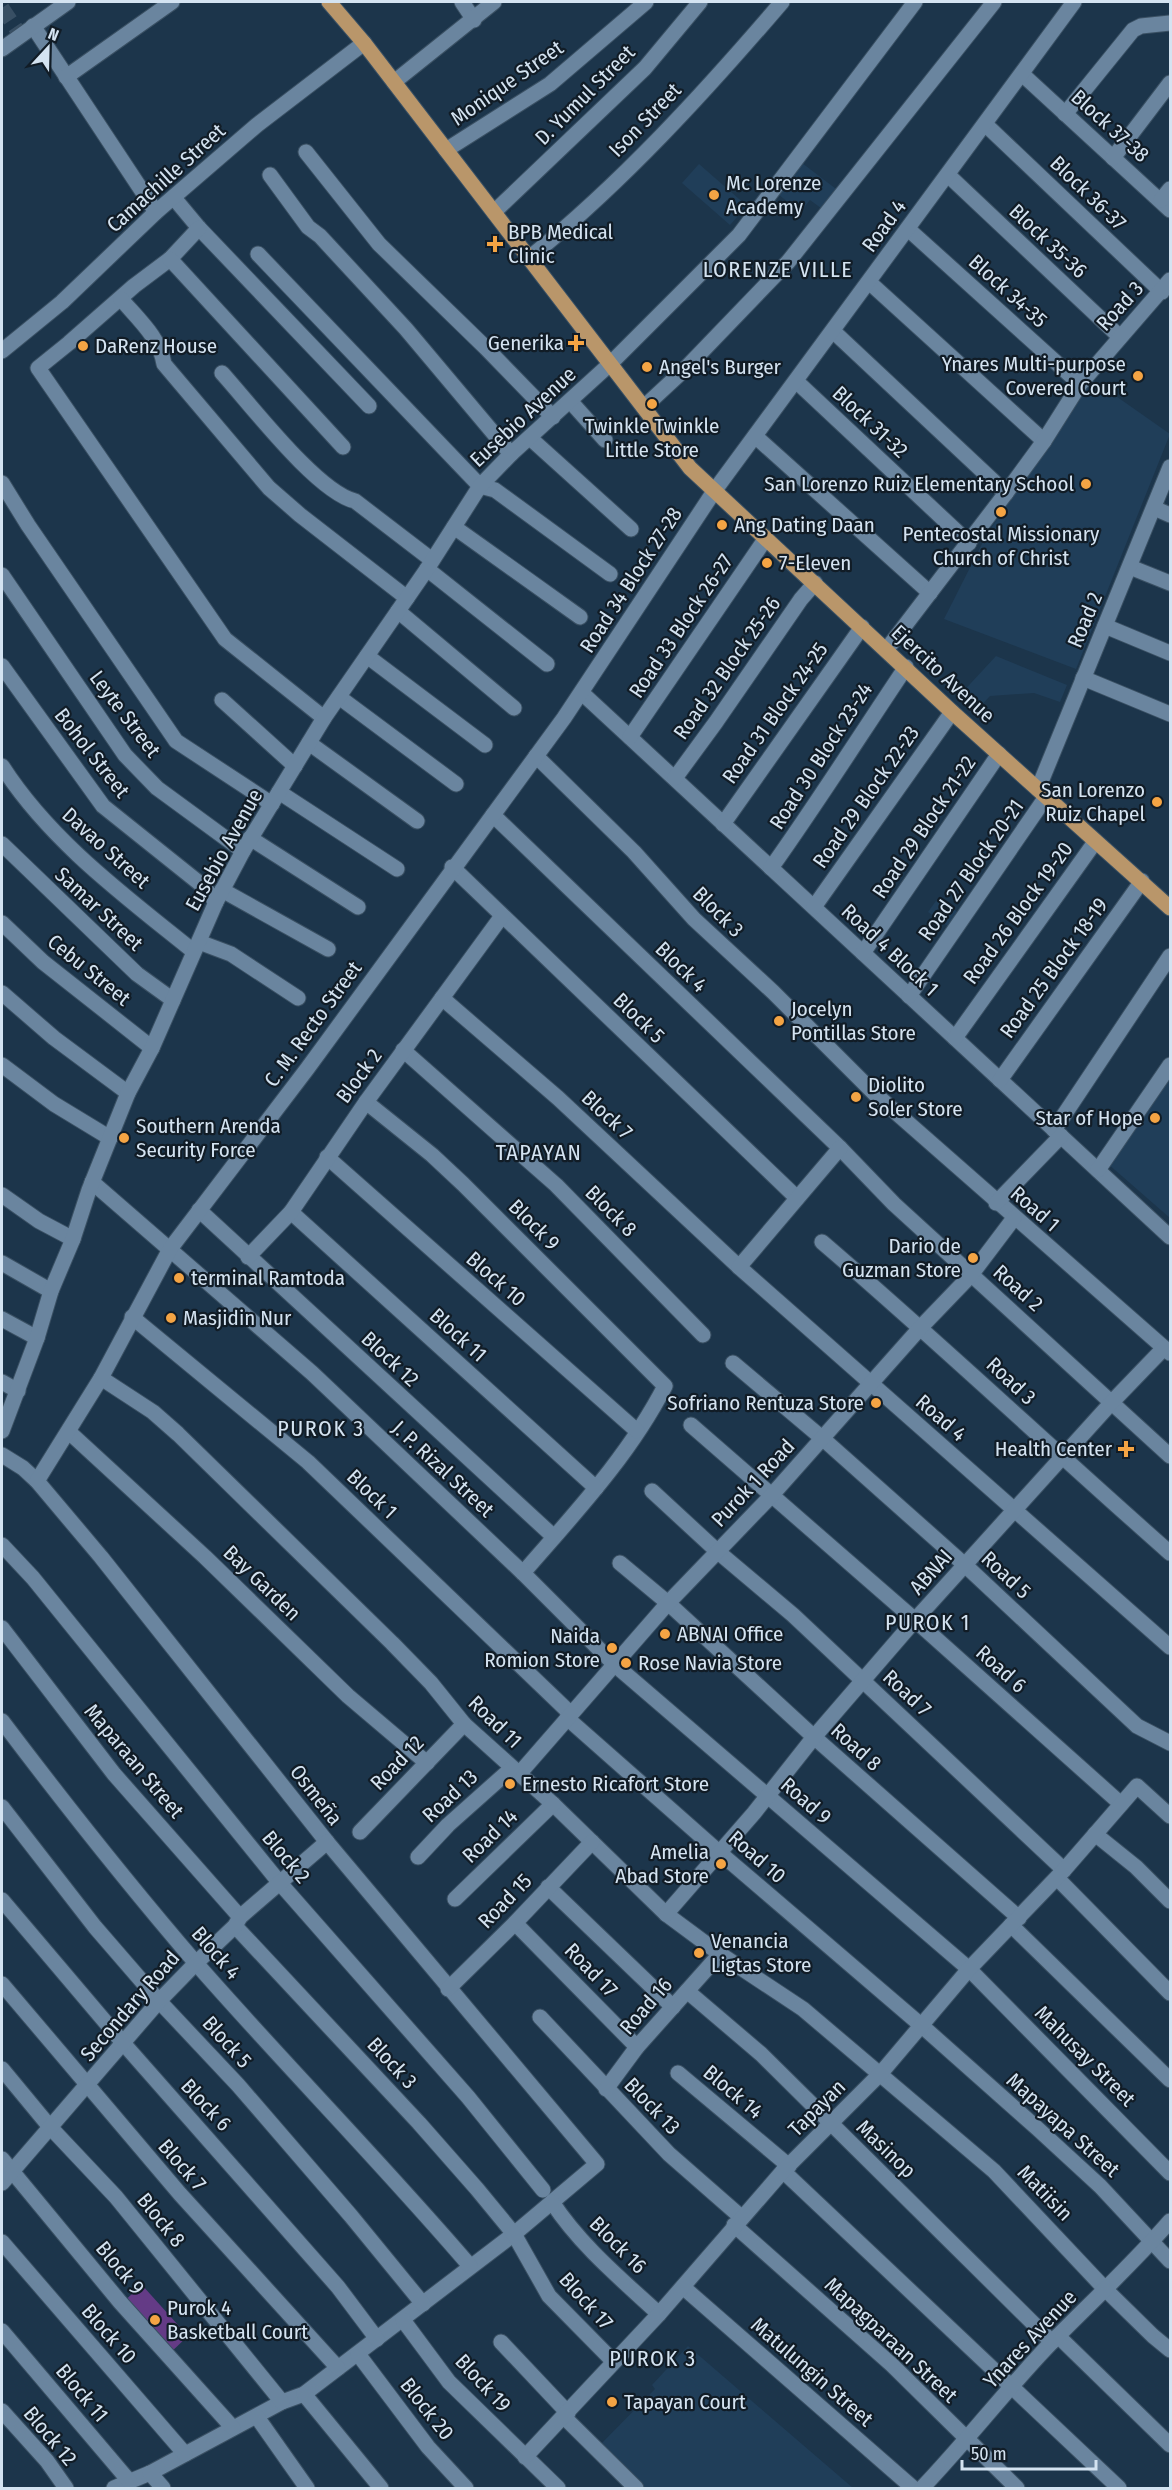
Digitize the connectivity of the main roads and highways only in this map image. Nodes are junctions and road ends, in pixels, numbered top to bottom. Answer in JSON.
{"nodes":[{"id":1,"x":329,"y":2,"type":"edge"},
{"id":2,"x":1170,"y":908,"type":"edge"}],
"edges":[{"from":1,"to":2,"type":"main road","name":"Ejercito Avenue"}]}
